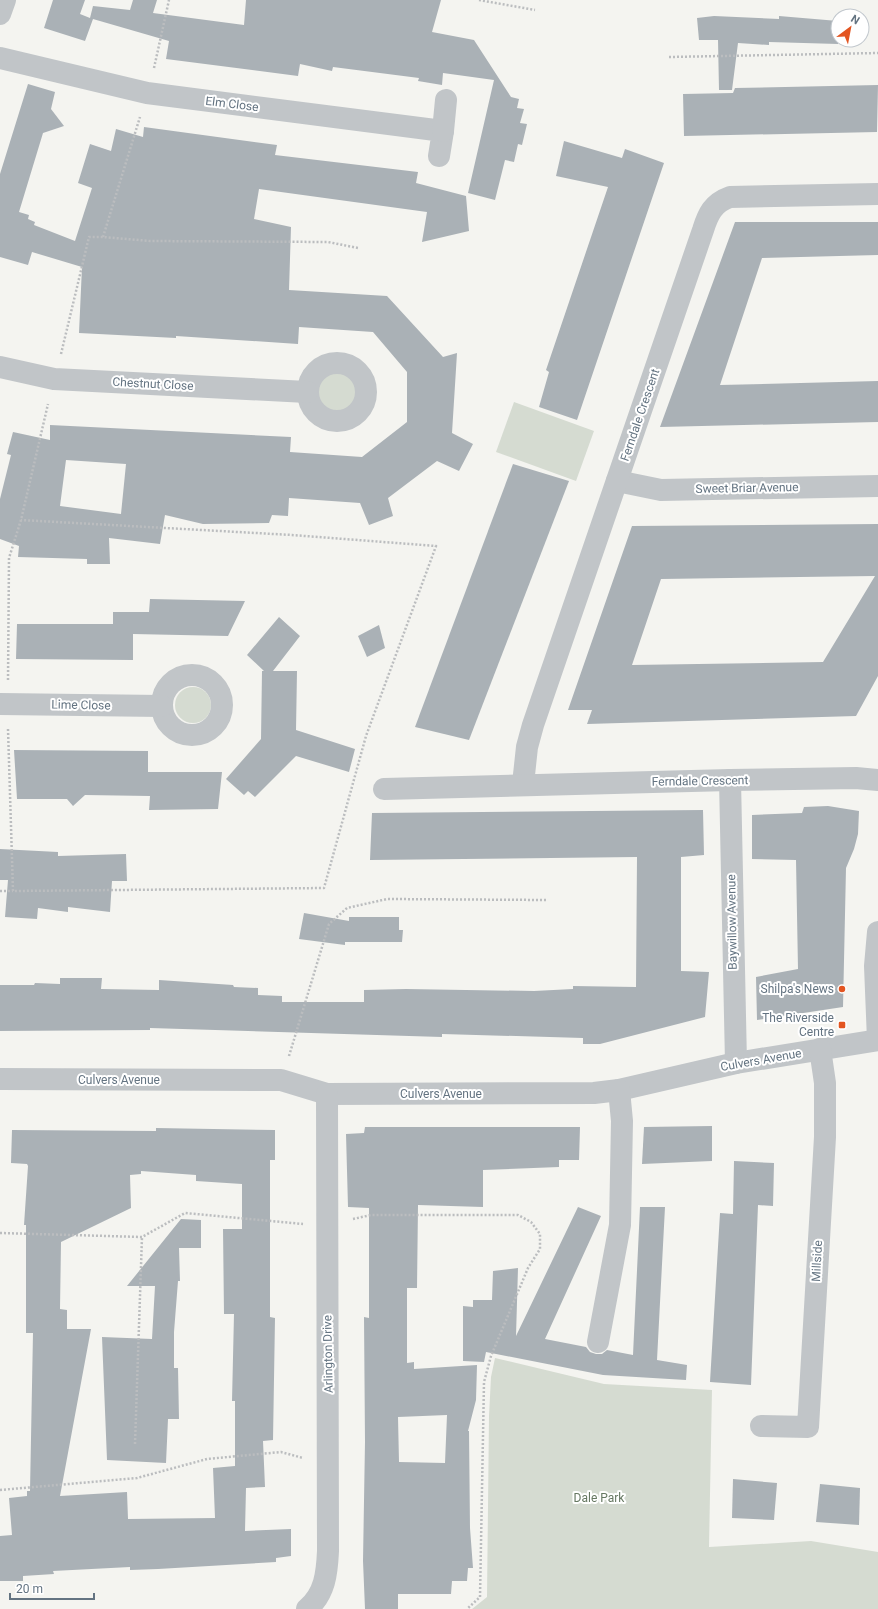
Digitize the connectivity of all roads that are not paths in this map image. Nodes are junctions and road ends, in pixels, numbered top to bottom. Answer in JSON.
{"nodes":[{"id":1,"x":5,"y":0,"type":"edge"},
{"id":2,"x":0,"y":14,"type":"edge"},
{"id":3,"x":0,"y":58,"type":"edge"},
{"id":4,"x":446,"y":100,"type":"dead end"},
{"id":5,"x":443,"y":131,"type":"junction"},
{"id":6,"x":439,"y":156,"type":"dead end"},
{"id":7,"x":878,"y":194,"type":"edge"},
{"id":8,"x":0,"y":367,"type":"edge"},
{"id":9,"x":307,"y":392,"type":"dead end"},
{"id":10,"x":617,"y":482,"type":"junction"},
{"id":11,"x":878,"y":486,"type":"edge"},
{"id":12,"x":4,"y":704,"type":"edge"},
{"id":13,"x":162,"y":706,"type":"dead end"},
{"id":14,"x":730,"y":780,"type":"junction"},
{"id":15,"x":878,"y":780,"type":"edge"},
{"id":16,"x":523,"y":784,"type":"junction"},
{"id":17,"x":384,"y":789,"type":"dead end"},
{"id":18,"x":878,"y":932,"type":"edge"},
{"id":19,"x":878,"y":1040,"type":"edge"},
{"id":20,"x":820,"y":1049,"type":"junction"},
{"id":21,"x":736,"y":1064,"type":"junction"},
{"id":22,"x":0,"y":1079,"type":"edge"},
{"id":23,"x":618,"y":1090,"type":"junction"},
{"id":24,"x":327,"y":1094,"type":"junction"},
{"id":25,"x":598,"y":1342,"type":"dead end"},
{"id":26,"x":761,"y":1426,"type":"dead end"},
{"id":27,"x":307,"y":1609,"type":"edge"}],
"edges":[{"from":1,"to":2,"type":"street"},
{"from":3,"to":5,"type":"street","name":"Elm Close"},
{"from":4,"to":5,"type":"street"},
{"from":5,"to":6,"type":"street"},
{"from":7,"to":10,"type":"street","name":"Ferndale Crescent"},
{"from":8,"to":9,"type":"street","name":"Chestnut Close"},
{"from":10,"to":11,"type":"street","name":"Sweet Briar Avenue"},
{"from":10,"to":16,"type":"street","name":"Ferndale Crescent"},
{"from":12,"to":13,"type":"street","name":"Lime Close"},
{"from":14,"to":15,"type":"street","name":"Ferndale Crescent"},
{"from":14,"to":16,"type":"street","name":"Ferndale Crescent"},
{"from":14,"to":21,"type":"street","name":"Baywillow Avenue"},
{"from":16,"to":17,"type":"street","name":"Ferndale Crescent"},
{"from":18,"to":19,"type":"street"},
{"from":19,"to":20,"type":"street","name":"Culvers Avenue"},
{"from":20,"to":21,"type":"street","name":"Culvers Avenue"},
{"from":20,"to":26,"type":"street","name":"Millside"},
{"from":21,"to":23,"type":"street","name":"Culvers Avenue"},
{"from":22,"to":24,"type":"street","name":"Culvers Avenue"},
{"from":23,"to":24,"type":"street","name":"Culvers Avenue"},
{"from":23,"to":25,"type":"street"},
{"from":24,"to":27,"type":"street","name":"Arlington Drive"}]}
